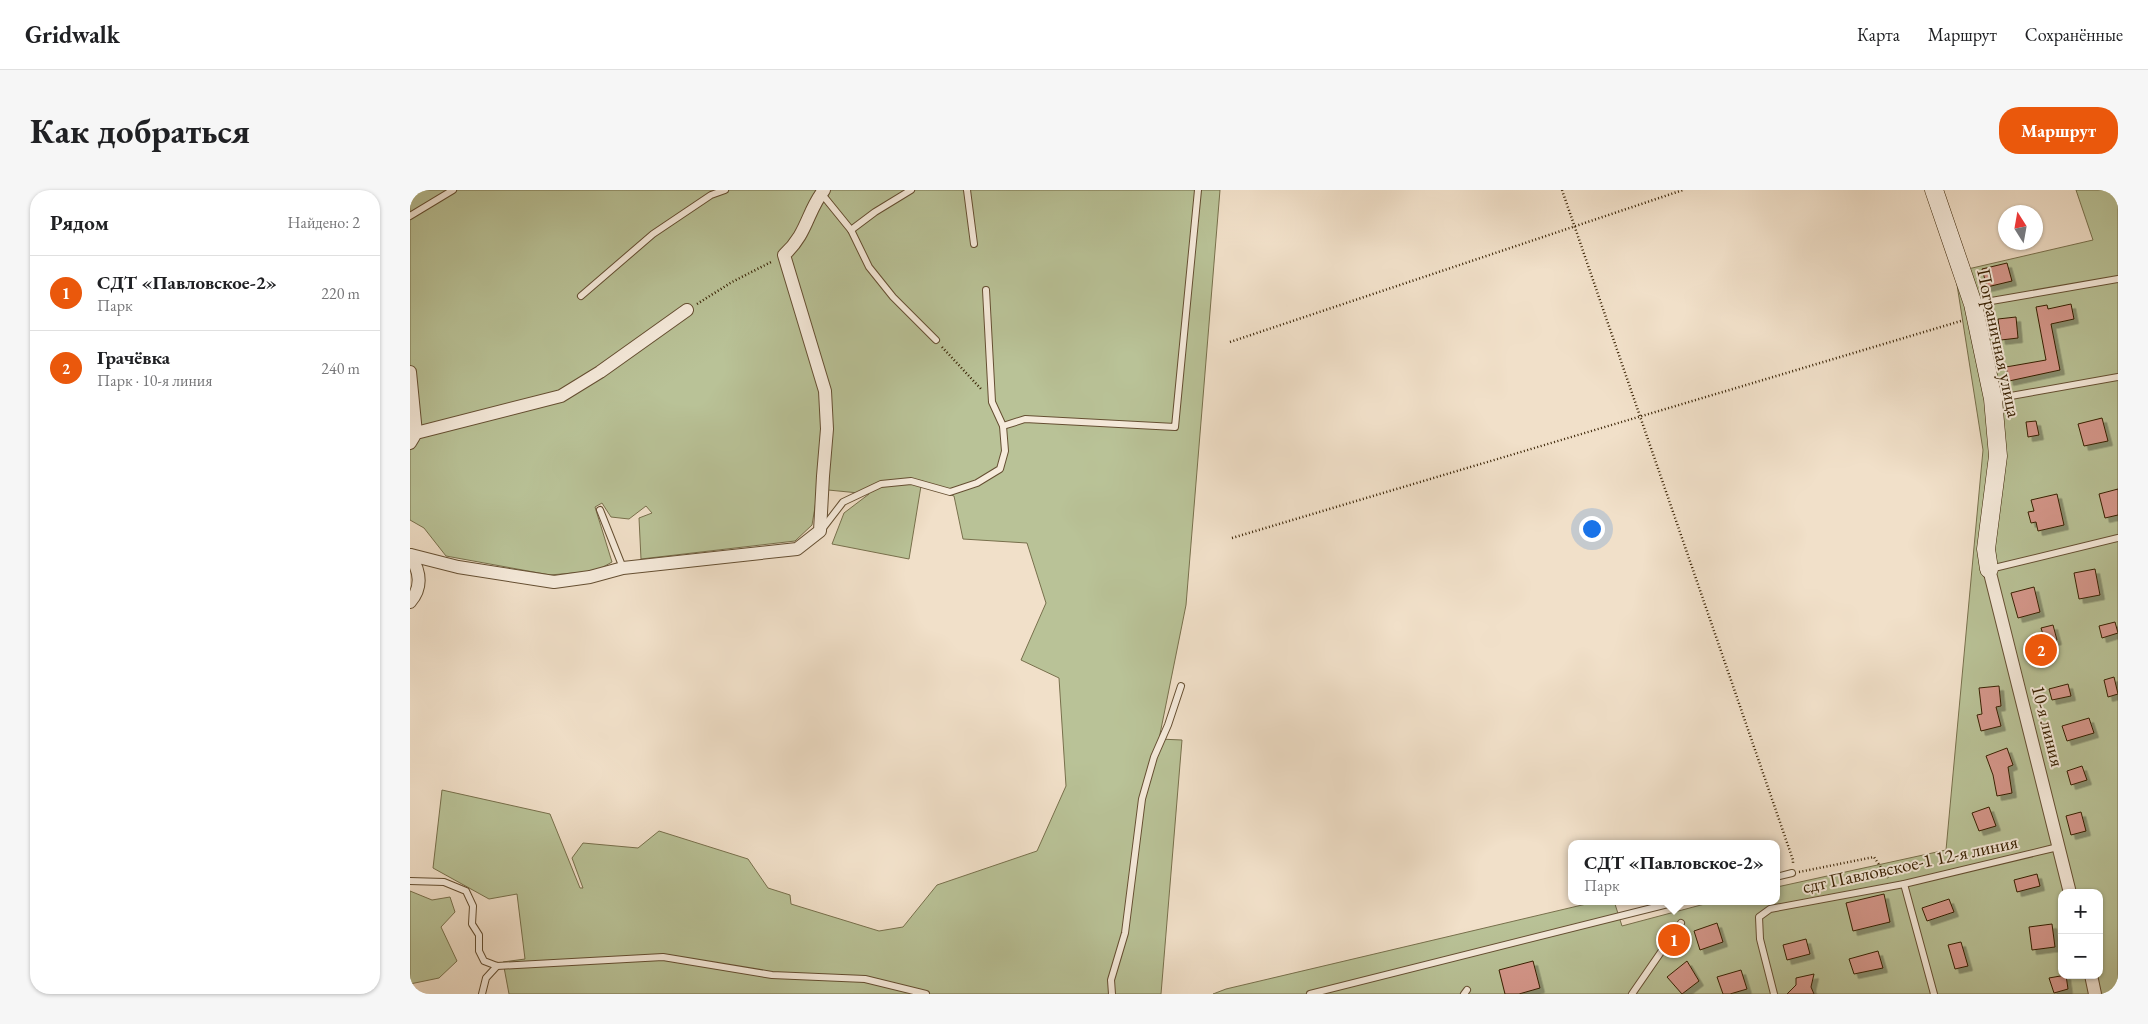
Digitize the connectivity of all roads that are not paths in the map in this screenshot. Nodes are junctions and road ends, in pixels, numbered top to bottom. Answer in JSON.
{"nodes":[{"id":1,"x":453,"y":190,"type":"edge"},
{"id":2,"x":725,"y":190,"type":"edge"},
{"id":3,"x":911,"y":190,"type":"edge"},
{"id":4,"x":967,"y":190,"type":"edge"},
{"id":5,"x":1198,"y":190,"type":"edge"},
{"id":6,"x":1934,"y":190,"type":"edge"},
{"id":7,"x":821,"y":191,"type":"edge"},
{"id":8,"x":410,"y":216,"type":"edge"},
{"id":9,"x":851,"y":230,"type":"junction"},
{"id":10,"x":974,"y":244,"type":"dead end"},
{"id":11,"x":2118,"y":280,"type":"edge"},
{"id":12,"x":986,"y":290,"type":"dead end"},
{"id":13,"x":581,"y":296,"type":"dead end"},
{"id":14,"x":687,"y":310,"type":"road end"},
{"id":15,"x":1974,"y":310,"type":"junction"},
{"id":16,"x":936,"y":340,"type":"road end"},
{"id":17,"x":410,"y":372,"type":"edge"},
{"id":18,"x":2118,"y":377,"type":"edge"},
{"id":19,"x":1993,"y":399,"type":"junction"},
{"id":20,"x":1003,"y":426,"type":"junction"},
{"id":21,"x":413,"y":438,"type":"edge"},
{"id":22,"x":600,"y":510,"type":"dead end"},
{"id":23,"x":820,"y":531,"type":"junction"},
{"id":24,"x":2118,"y":538,"type":"edge"},
{"id":25,"x":410,"y":555,"type":"edge"},
{"id":26,"x":623,"y":568,"type":"junction"},
{"id":27,"x":1989,"y":569,"type":"junction"},
{"id":28,"x":410,"y":602,"type":"edge"},
{"id":29,"x":1181,"y":686,"type":"dead end"},
{"id":30,"x":2058,"y":847,"type":"junction"},
{"id":31,"x":1792,"y":873,"type":"road end"},
{"id":32,"x":1780,"y":876,"type":"edge"},
{"id":33,"x":410,"y":881,"type":"edge"},
{"id":34,"x":1904,"y":884,"type":"junction"},
{"id":35,"x":2069,"y":889,"type":"edge"},
{"id":36,"x":1664,"y":905,"type":"edge"},
{"id":37,"x":1680,"y":923,"type":"dead end"},
{"id":38,"x":497,"y":966,"type":"junction"},
{"id":39,"x":2091,"y":979,"type":"edge"},
{"id":40,"x":482,"y":994,"type":"edge"},
{"id":41,"x":926,"y":994,"type":"edge"},
{"id":42,"x":1112,"y":994,"type":"edge"},
{"id":43,"x":1310,"y":994,"type":"edge"},
{"id":44,"x":1632,"y":994,"type":"edge"},
{"id":45,"x":1774,"y":994,"type":"edge"},
{"id":46,"x":1934,"y":994,"type":"edge"},
{"id":47,"x":2095,"y":994,"type":"edge"}],
"edges":[{"from":1,"to":8,"type":"lane"},
{"from":2,"to":13,"type":"lane"},
{"from":3,"to":9,"type":"lane"},
{"from":4,"to":10,"type":"lane"},
{"from":5,"to":20,"type":"lane"},
{"from":6,"to":15,"type":"street","name":"Пограничная улица"},
{"from":7,"to":9,"type":"lane"},
{"from":7,"to":23,"type":"street"},
{"from":9,"to":16,"type":"lane"},
{"from":11,"to":15,"type":"lane"},
{"from":12,"to":20,"type":"lane"},
{"from":14,"to":21,"type":"street"},
{"from":15,"to":19,"type":"street","name":"Пограничная улица"},
{"from":17,"to":21,"type":"street"},
{"from":18,"to":19,"type":"lane"},
{"from":19,"to":27,"type":"street","name":"Пограничная улица"},
{"from":20,"to":23,"type":"lane"},
{"from":22,"to":26,"type":"lane"},
{"from":23,"to":26,"type":"street"},
{"from":24,"to":27,"type":"lane"},
{"from":25,"to":26,"type":"street"},
{"from":25,"to":28,"type":"street"},
{"from":27,"to":30,"type":"street","name":"10-я линия"},
{"from":29,"to":42,"type":"lane"},
{"from":30,"to":34,"type":"lane","name":"сдт Павловское-1 12-я линия"},
{"from":30,"to":35,"type":"street","name":"10-я линия"},
{"from":31,"to":32,"type":"lane"},
{"from":33,"to":38,"type":"lane"},
{"from":34,"to":45,"type":"lane","name":"сдт Павловское-1 12-я линия"},
{"from":34,"to":46,"type":"lane"},
{"from":36,"to":43,"type":"lane"},
{"from":37,"to":44,"type":"lane"},
{"from":38,"to":40,"type":"lane"},
{"from":38,"to":41,"type":"lane"},
{"from":39,"to":47,"type":"street"}]}
